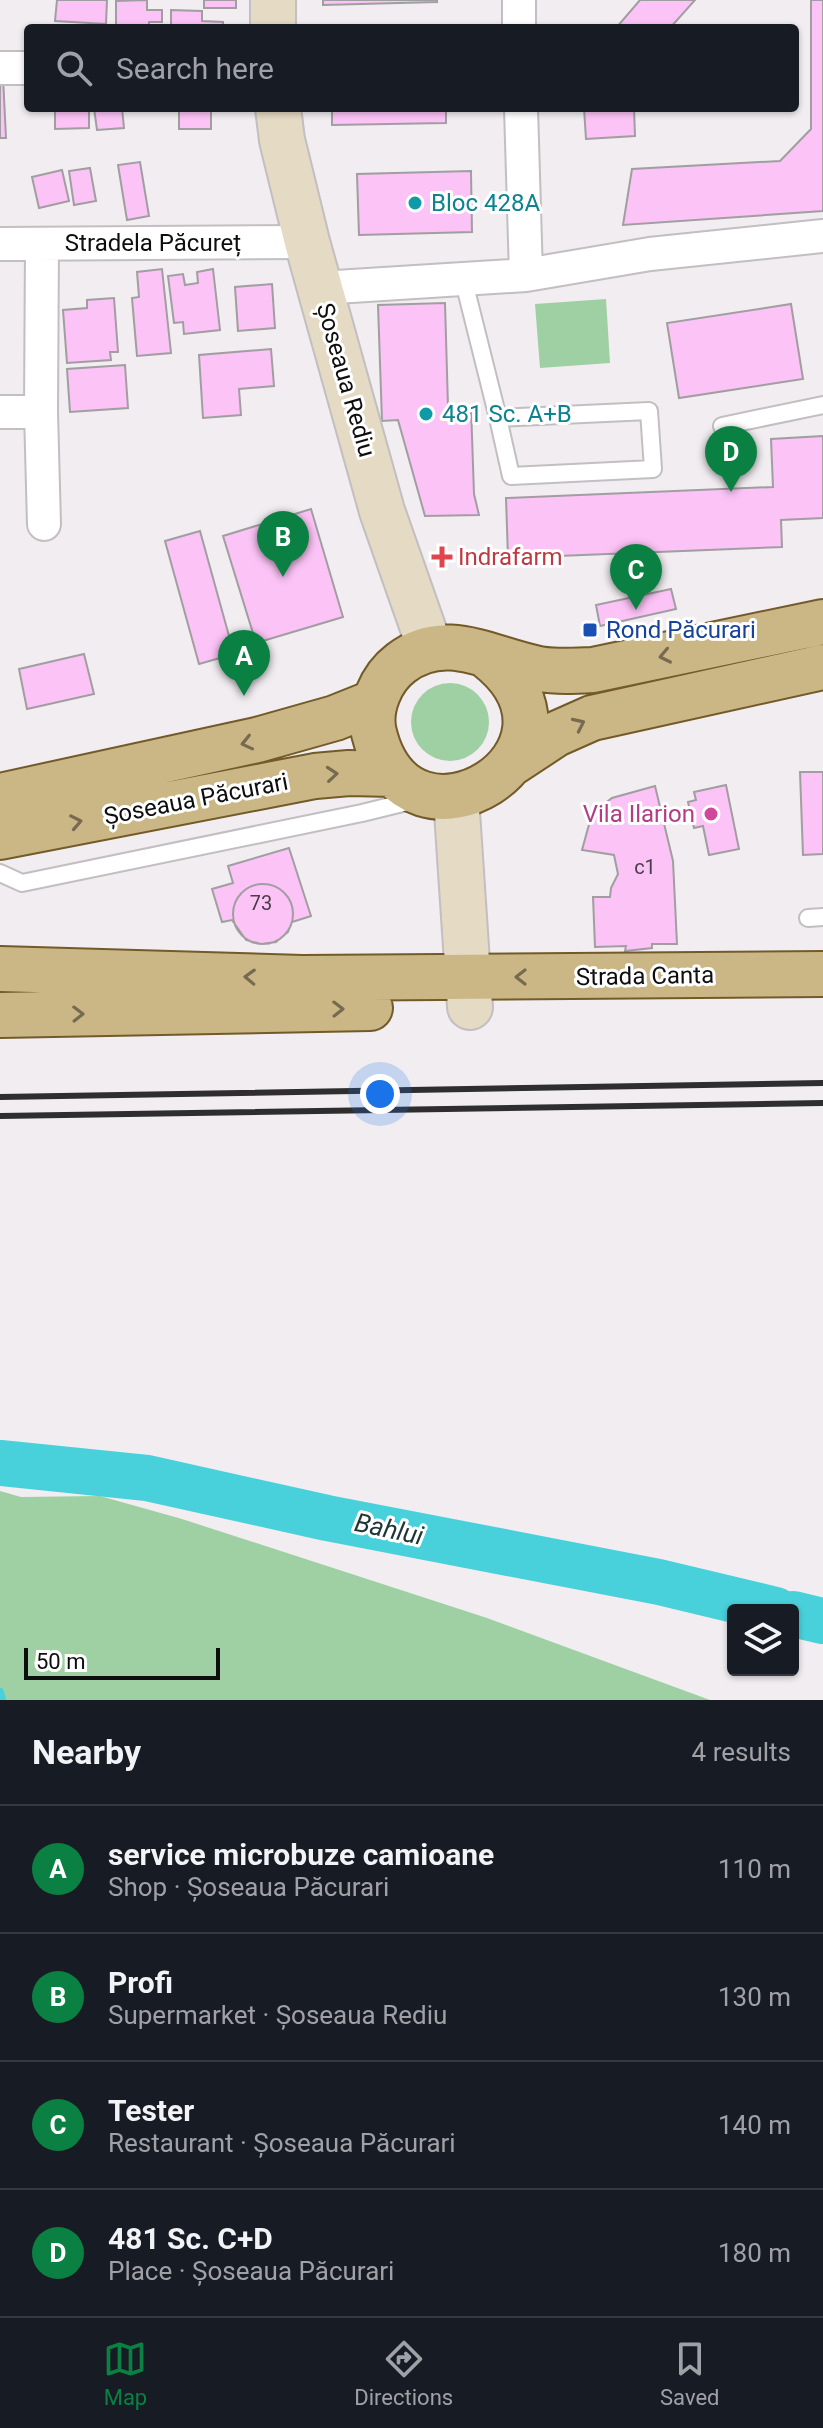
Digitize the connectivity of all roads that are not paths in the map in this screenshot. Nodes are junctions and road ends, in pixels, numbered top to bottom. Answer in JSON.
{"nodes":[{"id":1,"x":273,"y":0,"type":"edge"},
{"id":2,"x":519,"y":0,"type":"edge"},
{"id":3,"x":273,"y":24,"type":"edge"},
{"id":4,"x":519,"y":24,"type":"edge"},
{"id":5,"x":0,"y":68,"type":"edge"},
{"id":6,"x":24,"y":68,"type":"edge"},
{"id":7,"x":278,"y":112,"type":"edge"},
{"id":8,"x":521,"y":112,"type":"edge"},
{"id":9,"x":823,"y":236,"type":"edge"},
{"id":10,"x":307,"y":242,"type":"junction"},
{"id":11,"x":0,"y":244,"type":"edge"},
{"id":12,"x":42,"y":244,"type":"junction"},
{"id":13,"x":526,"y":275,"type":"junction"},
{"id":14,"x":463,"y":278,"type":"junction"},
{"id":15,"x":320,"y":288,"type":"junction"},
{"id":16,"x":823,"y":405,"type":"edge"},
{"id":17,"x":0,"y":412,"type":"edge"},
{"id":18,"x":41,"y":412,"type":"junction"},
{"id":19,"x":498,"y":418,"type":"junction"},
{"id":20,"x":722,"y":426,"type":"dead end"},
{"id":21,"x":44,"y":524,"type":"dead end"},
{"id":22,"x":823,"y":622,"type":"edge"},
{"id":23,"x":430,"y":648,"type":"junction"},
{"id":24,"x":488,"y":657,"type":"junction"},
{"id":25,"x":823,"y":667,"type":"edge"},
{"id":26,"x":375,"y":702,"type":"junction"},
{"id":27,"x":512,"y":763,"type":"junction"},
{"id":28,"x":393,"y":774,"type":"junction"},
{"id":29,"x":0,"y":796,"type":"edge"},
{"id":30,"x":444,"y":796,"type":"junction"},
{"id":31,"x":0,"y":837,"type":"edge"},
{"id":32,"x":0,"y":873,"type":"edge"},
{"id":33,"x":0,"y":969,"type":"edge"},
{"id":34,"x":823,"y":974,"type":"edge"},
{"id":35,"x":469,"y":992,"type":"junction"},
{"id":36,"x":823,"y":1001,"type":"edge"},
{"id":37,"x":0,"y":1015,"type":"edge"}],
"edges":[{"from":1,"to":3,"type":"main road"},
{"from":2,"to":4,"type":"street"},
{"from":5,"to":6,"type":"street"},
{"from":7,"to":10,"type":"main road","name":"Șoseaua Rediu"},
{"from":8,"to":13,"type":"street"},
{"from":9,"to":13,"type":"street"},
{"from":10,"to":12,"type":"street","name":"Stradela Păcureț"},
{"from":10,"to":15,"type":"main road","name":"Șoseaua Rediu"},
{"from":11,"to":12,"type":"street","name":"Stradela Păcureț"},
{"from":12,"to":18,"type":"street"},
{"from":13,"to":14,"type":"street"},
{"from":14,"to":15,"type":"street"},
{"from":14,"to":19,"type":"lane"},
{"from":15,"to":23,"type":"main road","name":"Șoseaua Rediu"},
{"from":16,"to":20,"type":"lane"},
{"from":17,"to":18,"type":"street"},
{"from":18,"to":21,"type":"street"},
{"from":19,"to":19,"type":"lane"},
{"from":22,"to":24,"type":"main road","one_way":true},
{"from":23,"to":24,"type":"main road"},
{"from":23,"to":26,"type":"main road"},
{"from":24,"to":27,"type":"main road"},
{"from":27,"to":25,"type":"main road","one_way":true},
{"from":26,"to":28,"type":"main road"},
{"from":26,"to":29,"type":"main road","name":"Șoseaua Păcurari","one_way":true},
{"from":27,"to":30,"type":"main road"},
{"from":28,"to":30,"type":"main road","name":"Șoseaua Păcurari"},
{"from":31,"to":28,"type":"main road","name":"Șoseaua Păcurari","one_way":true},
{"from":30,"to":32,"type":"lane"},
{"from":30,"to":35,"type":"main road"},
{"from":35,"to":33,"type":"main road","one_way":true},
{"from":34,"to":35,"type":"main road","name":"Strada Canta","one_way":true},
{"from":35,"to":36,"type":"main road","name":"Strada Canta"},
{"from":37,"to":35,"type":"main road","one_way":true}]}
